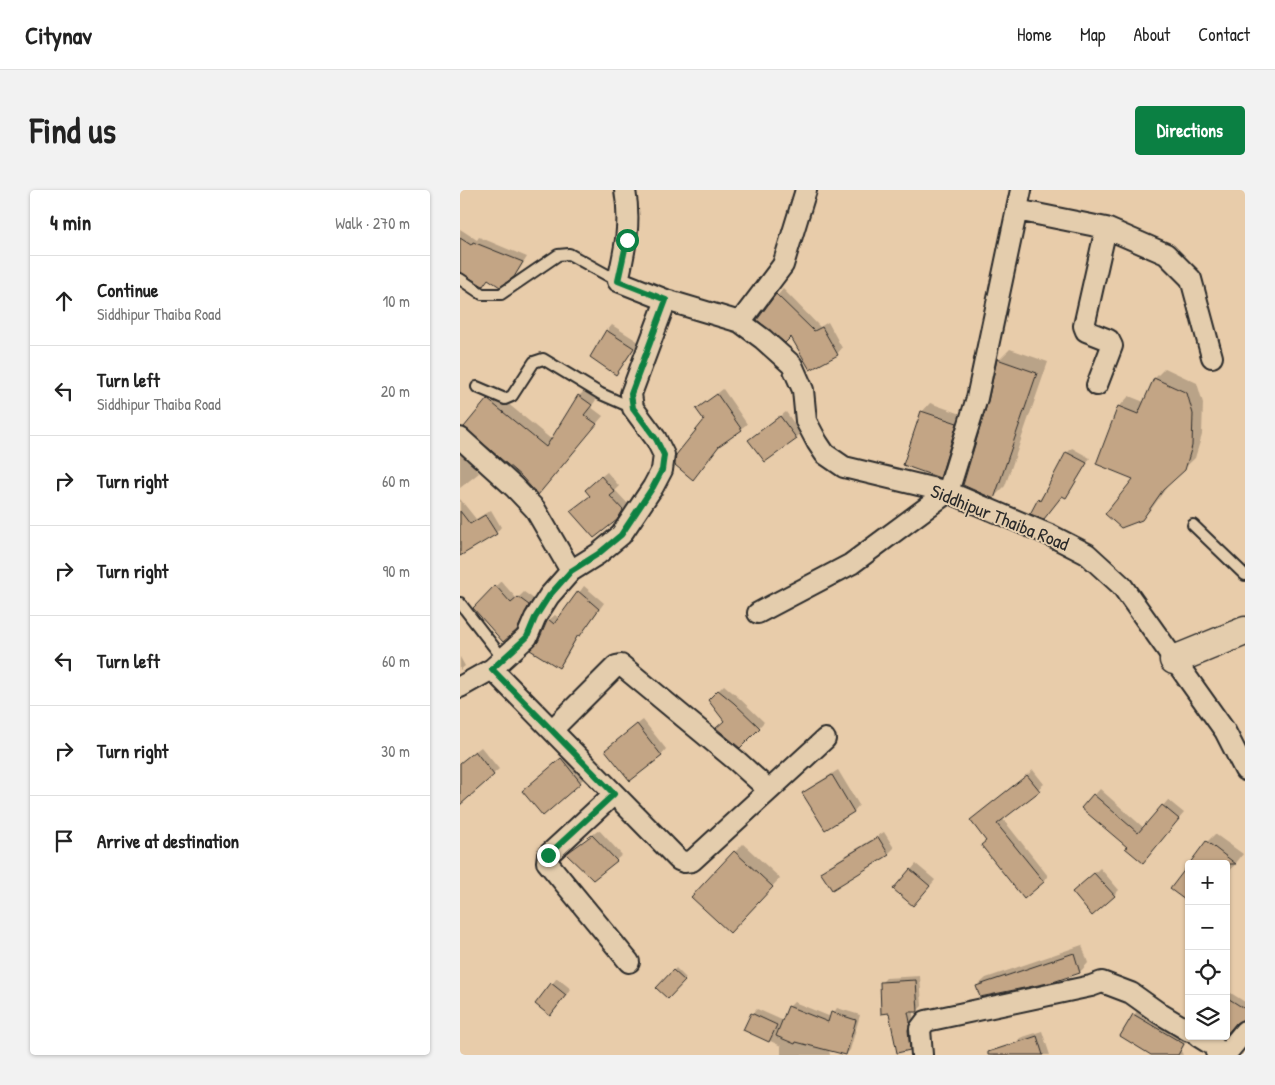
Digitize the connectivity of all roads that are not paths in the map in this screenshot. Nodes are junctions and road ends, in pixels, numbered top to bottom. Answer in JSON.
{"nodes":[{"id":1,"x":624,"y":190,"type":"edge"},
{"id":2,"x":806,"y":190,"type":"edge"},
{"id":3,"x":1021,"y":190,"type":"edge"},
{"id":4,"x":1017,"y":210,"type":"junction"},
{"id":5,"x":1106,"y":228,"type":"junction"},
{"id":6,"x":460,"y":279,"type":"edge"},
{"id":7,"x":618,"y":281,"type":"junction"},
{"id":8,"x":666,"y":300,"type":"junction"},
{"id":9,"x":740,"y":322,"type":"junction"},
{"id":10,"x":1212,"y":357,"type":"dead end"},
{"id":11,"x":1097,"y":386,"type":"dead end"},
{"id":12,"x":476,"y":387,"type":"dead end"},
{"id":13,"x":633,"y":408,"type":"junction"},
{"id":14,"x":460,"y":438,"type":"edge"},
{"id":15,"x":948,"y":492,"type":"junction"},
{"id":16,"x":1193,"y":525,"type":"dead end"},
{"id":17,"x":571,"y":571,"type":"junction"},
{"id":18,"x":1245,"y":575,"type":"edge"},
{"id":19,"x":460,"y":603,"type":"edge"},
{"id":20,"x":758,"y":613,"type":"dead end"},
{"id":21,"x":1245,"y":631,"type":"edge"},
{"id":22,"x":1174,"y":660,"type":"junction"},
{"id":23,"x":498,"y":665,"type":"junction"},
{"id":24,"x":460,"y":687,"type":"edge"},
{"id":25,"x":552,"y":730,"type":"junction"},
{"id":26,"x":825,"y":739,"type":"dead end"},
{"id":27,"x":1245,"y":770,"type":"edge"},
{"id":28,"x":769,"y":790,"type":"junction"},
{"id":29,"x":614,"y":794,"type":"junction"},
{"id":30,"x":629,"y":962,"type":"dead end"},
{"id":31,"x":1185,"y":1029,"type":"edge"},
{"id":32,"x":1245,"y":1031,"type":"edge"},
{"id":33,"x":1204,"y":1040,"type":"edge"},
{"id":34,"x":922,"y":1055,"type":"edge"},
{"id":35,"x":1217,"y":1055,"type":"edge"},
{"id":36,"x":1224,"y":1055,"type":"edge"}],
"edges":[{"from":1,"to":7,"type":"street"},
{"from":2,"to":9,"type":"street"},
{"from":3,"to":4,"type":"street"},
{"from":4,"to":5,"type":"street"},
{"from":4,"to":15,"type":"street"},
{"from":5,"to":10,"type":"street"},
{"from":5,"to":11,"type":"street"},
{"from":6,"to":7,"type":"lane"},
{"from":7,"to":8,"type":"street","name":"Siddhipur Thaiba Road"},
{"from":8,"to":9,"type":"street","name":"Siddhipur Thaiba Road"},
{"from":8,"to":13,"type":"street"},
{"from":9,"to":15,"type":"street","name":"Siddhipur Thaiba Road"},
{"from":12,"to":13,"type":"lane"},
{"from":13,"to":17,"type":"street"},
{"from":14,"to":17,"type":"street"},
{"from":15,"to":20,"type":"street"},
{"from":15,"to":22,"type":"street","name":"Siddhipur Thaiba Road"},
{"from":16,"to":18,"type":"lane"},
{"from":17,"to":23,"type":"street"},
{"from":19,"to":23,"type":"lane"},
{"from":21,"to":22,"type":"street"},
{"from":22,"to":27,"type":"street","name":"Siddhipur Thaiba Road"},
{"from":23,"to":24,"type":"street"},
{"from":23,"to":25,"type":"street"},
{"from":25,"to":28,"type":"street"},
{"from":25,"to":29,"type":"street"},
{"from":26,"to":28,"type":"street"},
{"from":28,"to":29,"type":"street"},
{"from":29,"to":30,"type":"street"},
{"from":31,"to":34,"type":"street"},
{"from":32,"to":36,"type":"street"},
{"from":33,"to":35,"type":"street"}]}
